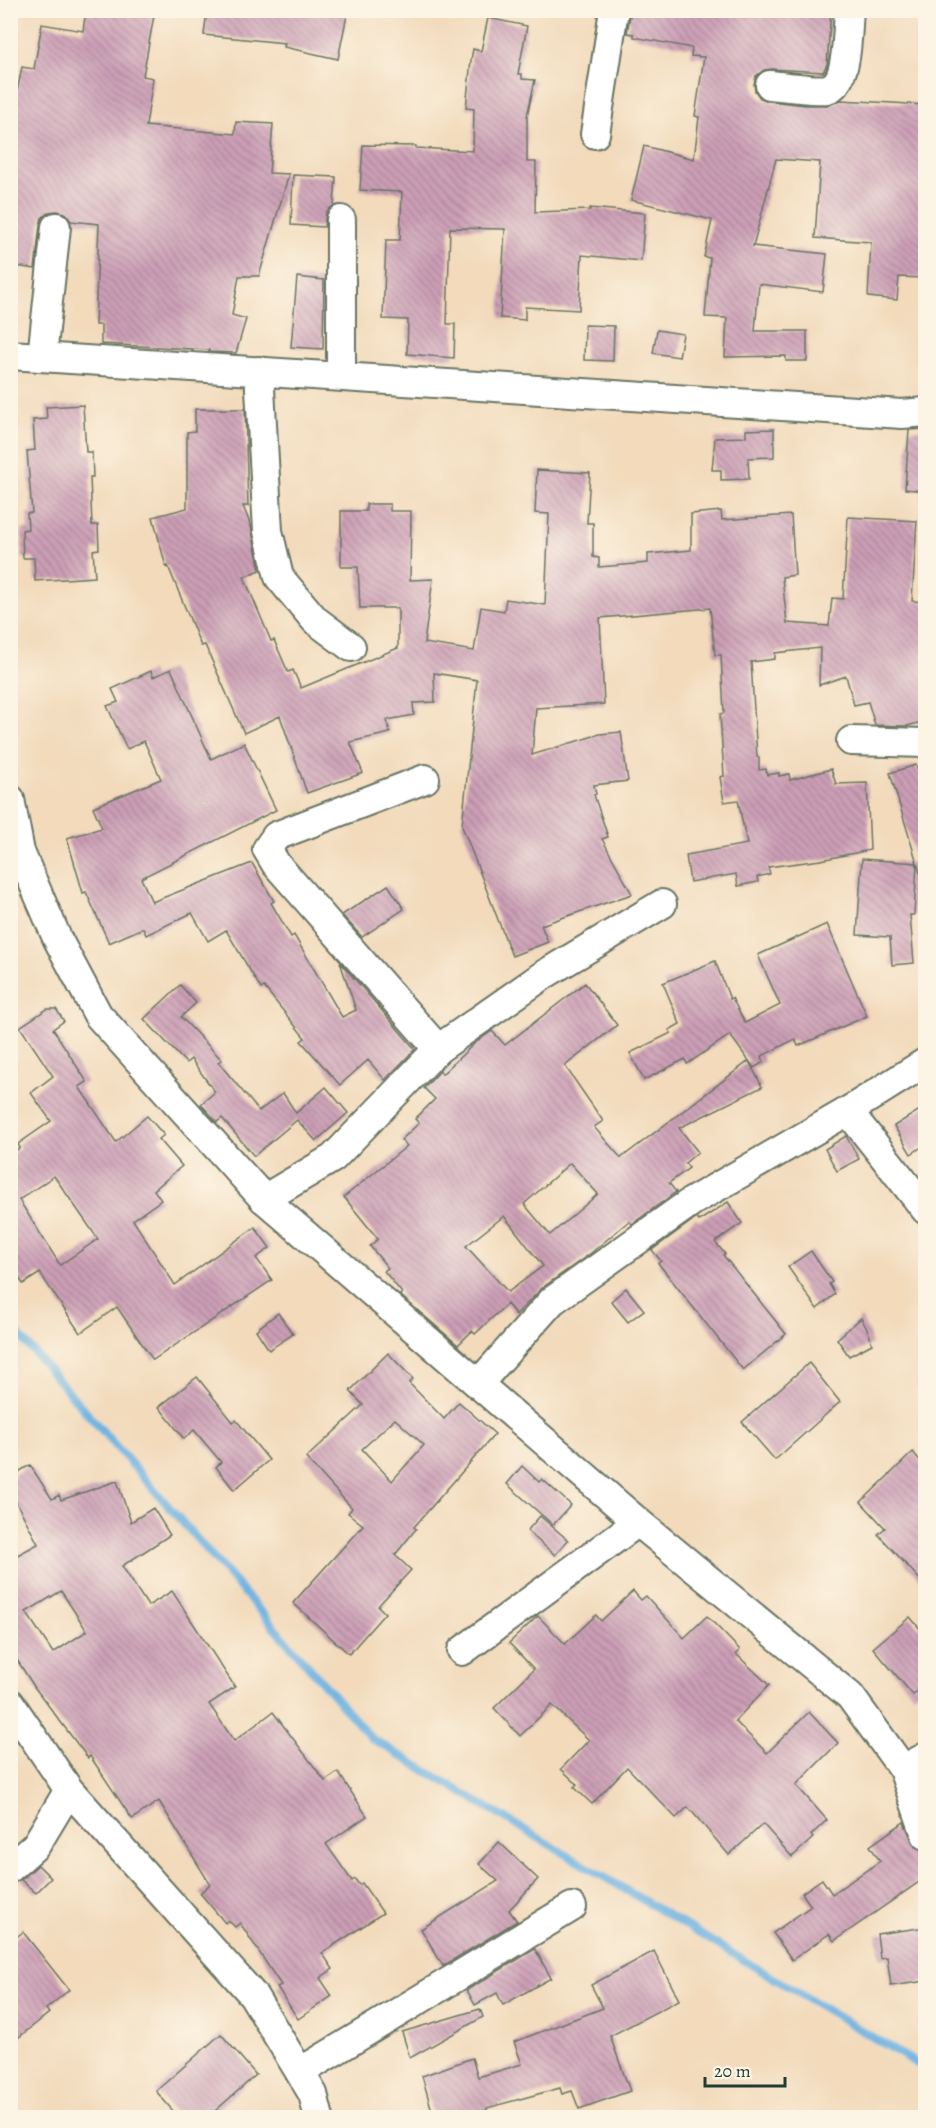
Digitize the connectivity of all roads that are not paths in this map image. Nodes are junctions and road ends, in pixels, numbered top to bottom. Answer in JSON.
{"nodes":[{"id":1,"x":614,"y":10,"type":"edge"},
{"id":2,"x":849,"y":10,"type":"edge"},
{"id":3,"x":770,"y":85,"type":"dead end"},
{"id":4,"x":595,"y":134,"type":"dead end"},
{"id":5,"x":340,"y":220,"type":"dead end"},
{"id":6,"x":56,"y":227,"type":"dead end"},
{"id":7,"x":10,"y":355,"type":"edge"},
{"id":8,"x":42,"y":357,"type":"junction"},
{"id":9,"x":259,"y":371,"type":"junction"},
{"id":10,"x":341,"y":376,"type":"junction"},
{"id":11,"x":926,"y":412,"type":"edge"},
{"id":12,"x":351,"y":646,"type":"dead end"},
{"id":13,"x":851,"y":741,"type":"dead end"},
{"id":14,"x":926,"y":743,"type":"edge"},
{"id":15,"x":424,"y":779,"type":"dead end"},
{"id":16,"x":10,"y":799,"type":"edge"},
{"id":17,"x":15,"y":852,"type":"edge"},
{"id":18,"x":662,"y":904,"type":"dead end"},
{"id":19,"x":438,"y":1049,"type":"junction"},
{"id":20,"x":926,"y":1062,"type":"edge"},
{"id":21,"x":848,"y":1111,"type":"junction"},
{"id":22,"x":264,"y":1199,"type":"junction"},
{"id":23,"x":926,"y":1210,"type":"edge"},
{"id":24,"x":479,"y":1383,"type":"junction"},
{"id":25,"x":638,"y":1522,"type":"junction"},
{"id":26,"x":462,"y":1651,"type":"dead end"},
{"id":27,"x":10,"y":1703,"type":"edge"},
{"id":28,"x":914,"y":1763,"type":"edge"},
{"id":29,"x":69,"y":1790,"type":"junction"},
{"id":30,"x":926,"y":1835,"type":"edge"},
{"id":31,"x":10,"y":1868,"type":"edge"},
{"id":32,"x":572,"y":1907,"type":"dead end"},
{"id":33,"x":300,"y":2072,"type":"junction"},
{"id":34,"x":319,"y":2118,"type":"edge"}],
"edges":[{"from":1,"to":4,"type":"street"},
{"from":2,"to":3,"type":"street"},
{"from":5,"to":10,"type":"street"},
{"from":6,"to":8,"type":"street"},
{"from":7,"to":8,"type":"street"},
{"from":8,"to":9,"type":"street"},
{"from":9,"to":10,"type":"street"},
{"from":9,"to":12,"type":"street"},
{"from":10,"to":11,"type":"street"},
{"from":13,"to":14,"type":"street"},
{"from":15,"to":19,"type":"street"},
{"from":16,"to":17,"type":"street"},
{"from":17,"to":22,"type":"street"},
{"from":18,"to":19,"type":"street"},
{"from":19,"to":22,"type":"street"},
{"from":20,"to":21,"type":"street"},
{"from":21,"to":23,"type":"street"},
{"from":21,"to":24,"type":"street"},
{"from":22,"to":24,"type":"street"},
{"from":24,"to":25,"type":"street"},
{"from":25,"to":26,"type":"street"},
{"from":25,"to":28,"type":"street"},
{"from":27,"to":29,"type":"street"},
{"from":28,"to":30,"type":"street"},
{"from":29,"to":31,"type":"street"},
{"from":29,"to":33,"type":"street"},
{"from":32,"to":33,"type":"street"},
{"from":33,"to":34,"type":"street"}]}
